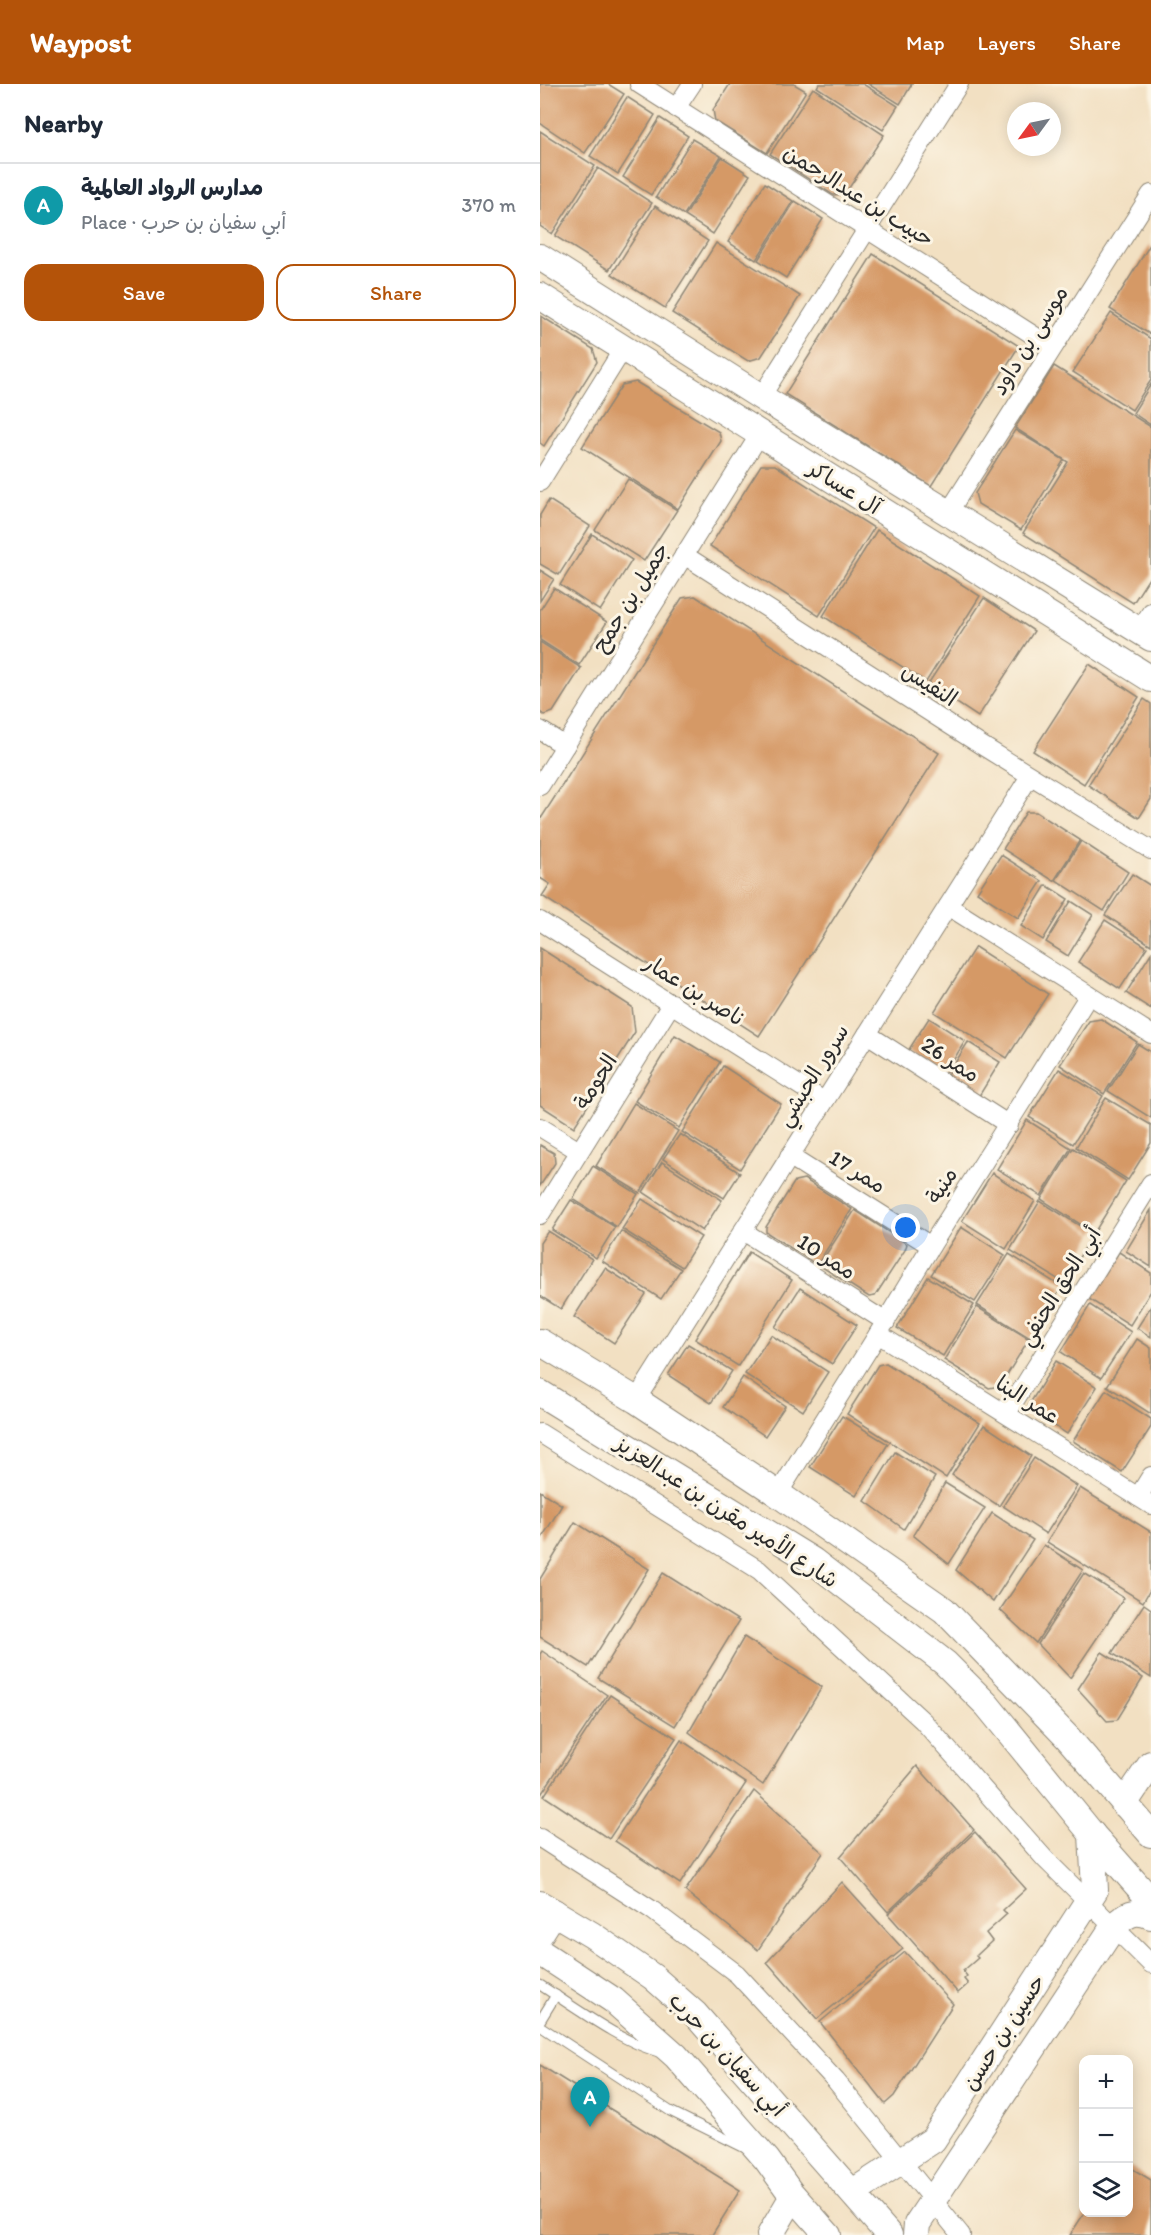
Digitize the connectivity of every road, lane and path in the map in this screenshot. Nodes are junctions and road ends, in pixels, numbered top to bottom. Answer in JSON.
{"nodes":[{"id":1,"x":639,"y":84,"type":"edge"},
{"id":2,"x":692,"y":84,"type":"edge"},
{"id":3,"x":959,"y":84,"type":"edge"},
{"id":4,"x":676,"y":108,"type":"junction"},
{"id":5,"x":1151,"y":194,"type":"edge"},
{"id":6,"x":867,"y":228,"type":"junction"},
{"id":7,"x":540,"y":257,"type":"edge"},
{"id":8,"x":540,"y":296,"type":"edge"},
{"id":9,"x":1052,"y":347,"type":"junction"},
{"id":10,"x":623,"y":349,"type":"junction"},
{"id":11,"x":761,"y":397,"type":"junction"},
{"id":12,"x":760,"y":434,"type":"junction"},
{"id":13,"x":543,"y":471,"type":"edge"},
{"id":14,"x":948,"y":513,"type":"junction"},
{"id":15,"x":684,"y":555,"type":"junction"},
{"id":16,"x":1090,"y":602,"type":"junction"},
{"id":17,"x":1147,"y":627,"type":"edge"},
{"id":18,"x":1073,"y":629,"type":"junction"},
{"id":19,"x":1151,"y":679,"type":"edge"},
{"id":20,"x":540,"y":730,"type":"edge"},
{"id":21,"x":565,"y":746,"type":"junction"},
{"id":22,"x":1030,"y":776,"type":"junction"},
{"id":23,"x":540,"y":786,"type":"edge"},
{"id":24,"x":1150,"y":847,"type":"edge"},
{"id":25,"x":948,"y":906,"type":"junction"},
{"id":26,"x":540,"y":921,"type":"edge"},
{"id":27,"x":1089,"y":995,"type":"junction"},
{"id":28,"x":672,"y":1003,"type":"junction"},
{"id":29,"x":867,"y":1034,"type":"junction"},
{"id":30,"x":1151,"y":1034,"type":"edge"},
{"id":31,"x":824,"y":1101,"type":"junction"},
{"id":32,"x":1009,"y":1125,"type":"junction"},
{"id":33,"x":540,"y":1126,"type":"edge"},
{"id":34,"x":579,"y":1151,"type":"junction"},
{"id":35,"x":789,"y":1156,"type":"junction"},
{"id":36,"x":1151,"y":1183,"type":"edge"},
{"id":37,"x":540,"y":1215,"type":"edge"},
{"id":38,"x":743,"y":1231,"type":"junction"},
{"id":39,"x":931,"y":1246,"type":"junction"},
{"id":40,"x":882,"y":1328,"type":"junction"},
{"id":41,"x":540,"y":1342,"type":"edge"},
{"id":42,"x":540,"y":1393,"type":"edge"},
{"id":43,"x":636,"y":1400,"type":"junction"},
{"id":44,"x":1007,"y":1413,"type":"junction"},
{"id":45,"x":540,"y":1433,"type":"edge"},
{"id":46,"x":1151,"y":1476,"type":"edge"},
{"id":47,"x":778,"y":1494,"type":"junction"},
{"id":48,"x":1144,"y":1501,"type":"edge"},
{"id":49,"x":1019,"y":1688,"type":"junction"},
{"id":50,"x":993,"y":1713,"type":"junction"},
{"id":51,"x":1151,"y":1764,"type":"edge"},
{"id":52,"x":1124,"y":1804,"type":"junction"},
{"id":53,"x":1150,"y":1832,"type":"edge"},
{"id":54,"x":1092,"y":1834,"type":"junction"},
{"id":55,"x":540,"y":1838,"type":"edge"},
{"id":56,"x":1088,"y":1901,"type":"junction"},
{"id":57,"x":1151,"y":1901,"type":"edge"},
{"id":58,"x":547,"y":1908,"type":"edge"},
{"id":59,"x":1151,"y":1916,"type":"edge"},
{"id":60,"x":1114,"y":1926,"type":"junction"},
{"id":61,"x":540,"y":1934,"type":"edge"},
{"id":62,"x":540,"y":1952,"type":"edge"},
{"id":63,"x":1151,"y":1964,"type":"edge"},
{"id":64,"x":540,"y":1985,"type":"edge"},
{"id":65,"x":556,"y":1995,"type":"junction"},
{"id":66,"x":540,"y":2023,"type":"edge"},
{"id":67,"x":676,"y":2056,"type":"junction"},
{"id":68,"x":767,"y":2160,"type":"junction"},
{"id":69,"x":901,"y":2161,"type":"junction"},
{"id":70,"x":853,"y":2192,"type":"junction"},
{"id":71,"x":793,"y":2196,"type":"junction"},
{"id":72,"x":933,"y":2200,"type":"junction"},
{"id":73,"x":773,"y":2231,"type":"edge"},
{"id":74,"x":816,"y":2232,"type":"edge"},
{"id":75,"x":889,"y":2235,"type":"edge"},
{"id":76,"x":916,"y":2235,"type":"edge"},
{"id":77,"x":961,"y":2235,"type":"edge"}],
"edges":[{"from":1,"to":4,"type":"street","name":"حبيب بن عبدالرحمن"},
{"from":2,"to":4,"type":"street"},
{"from":3,"to":6,"type":"street"},
{"from":4,"to":6,"type":"street","name":"حبيب بن عبدالرحمن"},
{"from":5,"to":9,"type":"street","name":"موسى بن داود"},
{"from":6,"to":9,"type":"street","name":"حبيب بن عبدالرحمن"},
{"from":6,"to":11,"type":"street"},
{"from":7,"to":11,"type":"street","name":"آل عساكر"},
{"from":8,"to":10,"type":"street","name":"آل عساكر"},
{"from":9,"to":14,"type":"street","name":"موسى بن داود"},
{"from":10,"to":12,"type":"street","name":"آل عساكر"},
{"from":10,"to":13,"type":"street"},
{"from":11,"to":14,"type":"street","name":"آل عساكر"},
{"from":12,"to":15,"type":"street","name":"جميل بن جمح"},
{"from":12,"to":18,"type":"street","name":"آل عساكر"},
{"from":14,"to":16,"type":"street","name":"آل عساكر"},
{"from":15,"to":21,"type":"street","name":"جميل بن جمح"},
{"from":15,"to":22,"type":"street","name":"النفيس"},
{"from":16,"to":17,"type":"street","name":"آل عساكر"},
{"from":16,"to":18,"type":"street"},
{"from":18,"to":19,"type":"street","name":"آل عساكر"},
{"from":20,"to":21,"type":"street"},
{"from":21,"to":23,"type":"street","name":"جميل بن جمح"},
{"from":22,"to":24,"type":"street","name":"النفيس"},
{"from":22,"to":25,"type":"street","name":"سرور الحبشي"},
{"from":25,"to":27,"type":"street"},
{"from":25,"to":29,"type":"street","name":"سرور الحبشي"},
{"from":26,"to":28,"type":"street","name":"ناصر بن عمار"},
{"from":27,"to":30,"type":"street"},
{"from":27,"to":32,"type":"street","name":"منية"},
{"from":28,"to":31,"type":"street","name":"ناصر بن عمار"},
{"from":28,"to":34,"type":"street","name":"الحومة"},
{"from":29,"to":31,"type":"street","name":"سرور الحبشي"},
{"from":29,"to":32,"type":"street","name":"ممر 26"},
{"from":31,"to":35,"type":"street","name":"سرور الحبشي"},
{"from":32,"to":39,"type":"street","name":"منية"},
{"from":33,"to":34,"type":"street"},
{"from":34,"to":37,"type":"street","name":"الحومة"},
{"from":35,"to":38,"type":"street","name":"سرور الحبشي"},
{"from":35,"to":39,"type":"street","name":"ممر 17"},
{"from":36,"to":44,"type":"street","name":"أبي الحق الحنفي"},
{"from":38,"to":40,"type":"street","name":"ممر 10"},
{"from":38,"to":43,"type":"street","name":"سرور الحبشي"},
{"from":39,"to":40,"type":"street","name":"منية"},
{"from":40,"to":44,"type":"street","name":"عمر البنا"},
{"from":40,"to":47,"type":"street","name":"منية"},
{"from":41,"to":43,"type":"street","name":"شارع الأمير مقرن بن عبدالعزيز"},
{"from":42,"to":50,"type":"street","name":"شارع الأمير مقرن بن عبدالعزيز"},
{"from":43,"to":47,"type":"street","name":"شارع الأمير مقرن بن عبدالعزيز"},
{"from":44,"to":48,"type":"street","name":"عمر البنا"},
{"from":45,"to":56,"type":"street"},
{"from":46,"to":48,"type":"street"},
{"from":47,"to":49,"type":"street","name":"شارع الأمير مقرن بن عبدالعزيز"},
{"from":49,"to":50,"type":"street"},
{"from":49,"to":52,"type":"street","name":"شارع الأمير مقرن بن عبدالعزيز"},
{"from":50,"to":54,"type":"street","name":"شارع الأمير مقرن بن عبدالعزيز"},
{"from":51,"to":52,"type":"street"},
{"from":52,"to":53,"type":"street","name":"شارع الأمير مقرن بن عبدالعزيز"},
{"from":54,"to":56,"type":"street","name":"حسين بن حسن"},
{"from":54,"to":57,"type":"street","name":"شارع الأمير مقرن بن عبدالعزيز"},
{"from":55,"to":69,"type":"street"},
{"from":56,"to":60,"type":"street"},
{"from":56,"to":69,"type":"street","name":"حسين بن حسن"},
{"from":58,"to":61,"type":"street"},
{"from":58,"to":70,"type":"street","name":"أبي سفيان بن حرب"},
{"from":59,"to":60,"type":"street","name":"حسين بن حسن"},
{"from":60,"to":63,"type":"street"},
{"from":60,"to":72,"type":"street","name":"حسين بن حسن"},
{"from":62,"to":67,"type":"street","name":"أبي سفيان بن حرب"},
{"from":64,"to":65,"type":"lane"},
{"from":65,"to":66,"type":"lane"},
{"from":65,"to":67,"type":"lane"},
{"from":66,"to":68,"type":"lane"},
{"from":67,"to":68,"type":"street","name":"أبي سفيان بن حرب"},
{"from":68,"to":71,"type":"street","name":"أبي سفيان بن حرب"},
{"from":69,"to":70,"type":"street","name":"حسين بن حسن"},
{"from":69,"to":72,"type":"street"},
{"from":70,"to":75,"type":"street","name":"أبي سفيان بن حرب"},
{"from":71,"to":73,"type":"street"},
{"from":71,"to":74,"type":"street","name":"أبي سفيان بن حرب"},
{"from":72,"to":76,"type":"street","name":"حسين بن حسن"},
{"from":72,"to":77,"type":"street"},
{"from":73,"to":74,"type":"street"}]}
